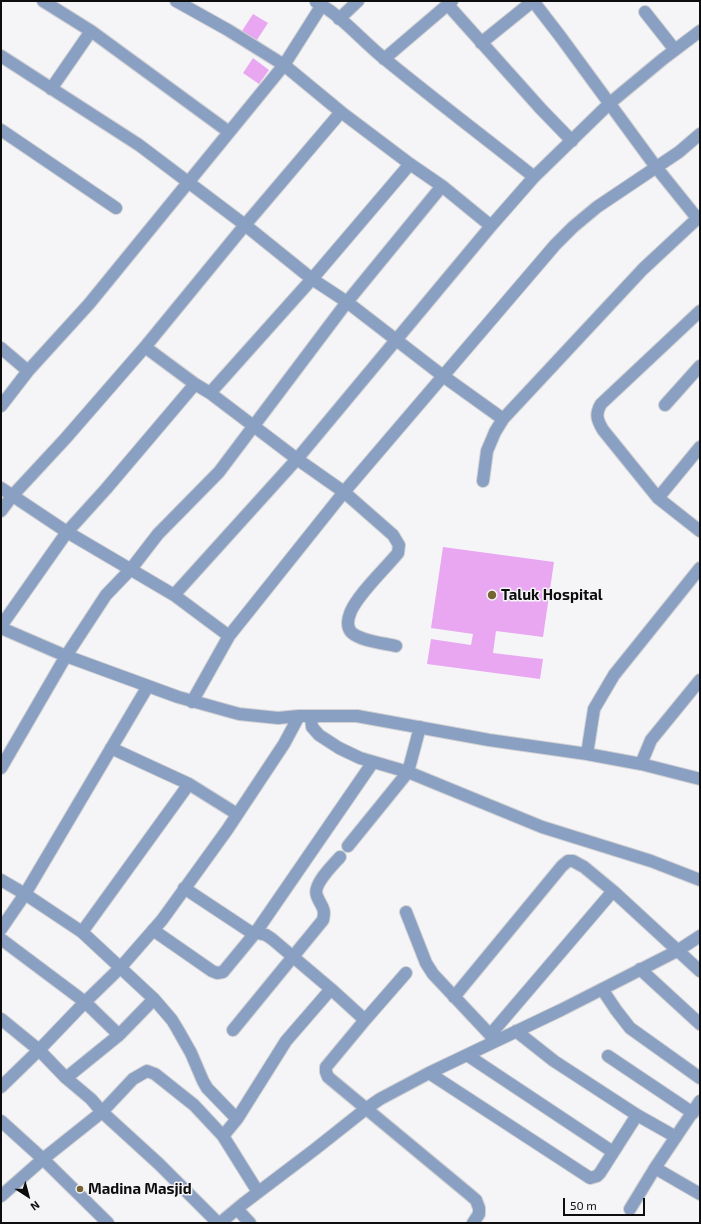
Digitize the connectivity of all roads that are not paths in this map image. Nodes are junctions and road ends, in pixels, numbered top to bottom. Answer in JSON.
{"nodes":[{"id":1,"x":43,"y":1,"type":"edge"},
{"id":2,"x":176,"y":1,"type":"edge"},
{"id":3,"x":358,"y":1,"type":"edge"},
{"id":4,"x":533,"y":1,"type":"edge"},
{"id":5,"x":318,"y":3,"type":"edge"},
{"id":6,"x":450,"y":3,"type":"edge"},
{"id":7,"x":645,"y":12,"type":"dead end"},
{"id":8,"x":339,"y":19,"type":"junction"},
{"id":9,"x":91,"y":31,"type":"junction"},
{"id":10,"x":700,"y":31,"type":"edge"},
{"id":11,"x":481,"y":43,"type":"junction"},
{"id":12,"x":675,"y":50,"type":"junction"},
{"id":13,"x":1,"y":56,"type":"edge"},
{"id":14,"x":384,"y":59,"type":"junction"},
{"id":15,"x":284,"y":65,"type":"junction"},
{"id":16,"x":51,"y":88,"type":"junction"},
{"id":17,"x":610,"y":103,"type":"junction"},
{"id":18,"x":341,"y":112,"type":"junction"},
{"id":19,"x":1,"y":130,"type":"edge"},
{"id":20,"x":229,"y":132,"type":"junction"},
{"id":21,"x":700,"y":134,"type":"edge"},
{"id":22,"x":572,"y":140,"type":"junction"},
{"id":23,"x":410,"y":164,"type":"junction"},
{"id":24,"x":656,"y":167,"type":"junction"},
{"id":25,"x":534,"y":177,"type":"junction"},
{"id":26,"x":188,"y":182,"type":"junction"},
{"id":27,"x":442,"y":186,"type":"junction"},
{"id":28,"x":116,"y":208,"type":"dead end"},
{"id":29,"x":699,"y":217,"type":"edge"},
{"id":30,"x":245,"y":225,"type":"junction"},
{"id":31,"x":491,"y":226,"type":"junction"},
{"id":32,"x":312,"y":278,"type":"junction"},
{"id":33,"x":347,"y":302,"type":"junction"},
{"id":34,"x":700,"y":311,"type":"edge"},
{"id":35,"x":396,"y":339,"type":"junction"},
{"id":36,"x":145,"y":347,"type":"junction"},
{"id":37,"x":1,"y":348,"type":"edge"},
{"id":38,"x":700,"y":366,"type":"edge"},
{"id":39,"x":28,"y":371,"type":"junction"},
{"id":40,"x":443,"y":376,"type":"junction"},
{"id":41,"x":195,"y":384,"type":"junction"},
{"id":42,"x":210,"y":393,"type":"junction"},
{"id":43,"x":665,"y":405,"type":"dead end"},
{"id":44,"x":1,"y":406,"type":"edge"},
{"id":45,"x":503,"y":419,"type":"junction"},
{"id":46,"x":253,"y":426,"type":"junction"},
{"id":47,"x":700,"y":447,"type":"edge"},
{"id":48,"x":297,"y":459,"type":"junction"},
{"id":49,"x":483,"y":481,"type":"dead end"},
{"id":50,"x":1,"y":488,"type":"edge"},
{"id":51,"x":344,"y":492,"type":"junction"},
{"id":52,"x":13,"y":495,"type":"junction"},
{"id":53,"x":658,"y":498,"type":"junction"},
{"id":54,"x":1,"y":511,"type":"edge"},
{"id":55,"x":700,"y":531,"type":"edge"},
{"id":56,"x":67,"y":532,"type":"junction"},
{"id":57,"x":700,"y":568,"type":"edge"},
{"id":58,"x":130,"y":569,"type":"junction"},
{"id":59,"x":174,"y":595,"type":"junction"},
{"id":60,"x":1,"y":627,"type":"edge"},
{"id":61,"x":229,"y":636,"type":"junction"},
{"id":62,"x":396,"y":646,"type":"dead end"},
{"id":63,"x":66,"y":656,"type":"junction"},
{"id":64,"x":700,"y":680,"type":"edge"},
{"id":65,"x":148,"y":686,"type":"junction"},
{"id":66,"x":192,"y":702,"type":"junction"},
{"id":67,"x":299,"y":716,"type":"junction"},
{"id":68,"x":311,"y":716,"type":"junction"},
{"id":69,"x":420,"y":727,"type":"junction"},
{"id":70,"x":111,"y":748,"type":"junction"},
{"id":71,"x":587,"y":754,"type":"junction"},
{"id":72,"x":373,"y":762,"type":"junction"},
{"id":73,"x":641,"y":764,"type":"junction"},
{"id":74,"x":1,"y":768,"type":"edge"},
{"id":75,"x":408,"y":772,"type":"junction"},
{"id":76,"x":700,"y":779,"type":"edge"},
{"id":77,"x":189,"y":784,"type":"junction"},
{"id":78,"x":237,"y":814,"type":"junction"},
{"id":79,"x":348,"y":846,"type":"dead end"},
{"id":80,"x":340,"y":857,"type":"dead end"},
{"id":81,"x":1,"y":880,"type":"edge"},
{"id":82,"x":700,"y":880,"type":"edge"},
{"id":83,"x":184,"y":888,"type":"junction"},
{"id":84,"x":613,"y":890,"type":"junction"},
{"id":85,"x":26,"y":894,"type":"junction"},
{"id":86,"x":406,"y":912,"type":"dead end"},
{"id":87,"x":1,"y":929,"type":"edge"},
{"id":88,"x":153,"y":930,"type":"junction"},
{"id":89,"x":82,"y":932,"type":"junction"},
{"id":90,"x":256,"y":932,"type":"junction"},
{"id":91,"x":700,"y":936,"type":"edge"},
{"id":92,"x":1,"y":939,"type":"edge"},
{"id":93,"x":678,"y":951,"type":"junction"},
{"id":94,"x":293,"y":957,"type":"junction"},
{"id":95,"x":120,"y":968,"type":"junction"},
{"id":96,"x":640,"y":969,"type":"junction"},
{"id":97,"x":700,"y":971,"type":"edge"},
{"id":98,"x":406,"y":973,"type":"dead end"},
{"id":99,"x":331,"y":989,"type":"junction"},
{"id":100,"x":602,"y":989,"type":"junction"},
{"id":101,"x":454,"y":997,"type":"junction"},
{"id":102,"x":154,"y":999,"type":"junction"},
{"id":103,"x":85,"y":1002,"type":"junction"},
{"id":104,"x":1,"y":1019,"type":"edge"},
{"id":105,"x":365,"y":1020,"type":"junction"},
{"id":106,"x":700,"y":1024,"type":"edge"},
{"id":107,"x":233,"y":1030,"type":"dead end"},
{"id":108,"x":516,"y":1031,"type":"junction"},
{"id":109,"x":119,"y":1035,"type":"junction"},
{"id":110,"x":493,"y":1038,"type":"junction"},
{"id":111,"x":40,"y":1050,"type":"junction"},
{"id":112,"x":466,"y":1055,"type":"junction"},
{"id":113,"x":608,"y":1056,"type":"dead end"},
{"id":114,"x":429,"y":1073,"type":"junction"},
{"id":115,"x":66,"y":1078,"type":"junction"},
{"id":116,"x":700,"y":1078,"type":"edge"},
{"id":117,"x":1,"y":1087,"type":"edge"},
{"id":118,"x":700,"y":1101,"type":"edge"},
{"id":119,"x":367,"y":1108,"type":"junction"},
{"id":120,"x":102,"y":1112,"type":"junction"},
{"id":121,"x":692,"y":1113,"type":"junction"},
{"id":122,"x":637,"y":1115,"type":"junction"},
{"id":123,"x":237,"y":1119,"type":"junction"},
{"id":124,"x":1,"y":1121,"type":"edge"},
{"id":125,"x":223,"y":1136,"type":"junction"},
{"id":126,"x":676,"y":1137,"type":"junction"},
{"id":127,"x":613,"y":1152,"type":"junction"},
{"id":128,"x":43,"y":1159,"type":"junction"},
{"id":129,"x":655,"y":1168,"type":"junction"},
{"id":130,"x":258,"y":1192,"type":"junction"},
{"id":131,"x":700,"y":1194,"type":"edge"},
{"id":132,"x":1,"y":1196,"type":"edge"},
{"id":133,"x":237,"y":1209,"type":"junction"},
{"id":134,"x":630,"y":1209,"type":"dead end"},
{"id":135,"x":477,"y":1220,"type":"edge"},
{"id":136,"x":104,"y":1222,"type":"edge"},
{"id":137,"x":219,"y":1223,"type":"edge"},
{"id":138,"x":250,"y":1223,"type":"edge"}],
"edges":[{"from":1,"to":9,"type":"street"},
{"from":2,"to":15,"type":"street"},
{"from":3,"to":8,"type":"street"},
{"from":4,"to":11,"type":"street"},
{"from":4,"to":17,"type":"street"},
{"from":5,"to":8,"type":"street"},
{"from":5,"to":15,"type":"street"},
{"from":6,"to":11,"type":"street"},
{"from":6,"to":14,"type":"street"},
{"from":7,"to":12,"type":"street"},
{"from":8,"to":14,"type":"street"},
{"from":9,"to":16,"type":"street"},
{"from":9,"to":20,"type":"street"},
{"from":10,"to":12,"type":"street"},
{"from":11,"to":22,"type":"street"},
{"from":12,"to":17,"type":"street"},
{"from":13,"to":16,"type":"street"},
{"from":14,"to":25,"type":"street"},
{"from":15,"to":18,"type":"street"},
{"from":15,"to":20,"type":"street"},
{"from":16,"to":26,"type":"street"},
{"from":17,"to":22,"type":"street"},
{"from":17,"to":24,"type":"street"},
{"from":18,"to":23,"type":"street"},
{"from":18,"to":30,"type":"street"},
{"from":19,"to":28,"type":"street"},
{"from":20,"to":26,"type":"street"},
{"from":21,"to":24,"type":"street"},
{"from":22,"to":25,"type":"street"},
{"from":23,"to":27,"type":"street"},
{"from":23,"to":32,"type":"street"},
{"from":24,"to":29,"type":"street"},
{"from":24,"to":40,"type":"street"},
{"from":25,"to":31,"type":"street"},
{"from":26,"to":30,"type":"street"},
{"from":26,"to":39,"type":"street"},
{"from":27,"to":31,"type":"street"},
{"from":27,"to":33,"type":"street"},
{"from":29,"to":45,"type":"street"},
{"from":30,"to":32,"type":"street"},
{"from":30,"to":36,"type":"street"},
{"from":31,"to":35,"type":"street"},
{"from":32,"to":33,"type":"street"},
{"from":32,"to":42,"type":"street"},
{"from":33,"to":35,"type":"street"},
{"from":33,"to":46,"type":"street"},
{"from":34,"to":53,"type":"street"},
{"from":35,"to":40,"type":"street"},
{"from":35,"to":48,"type":"street"},
{"from":36,"to":41,"type":"street"},
{"from":36,"to":52,"type":"street"},
{"from":37,"to":39,"type":"street"},
{"from":38,"to":43,"type":"street"},
{"from":39,"to":44,"type":"street"},
{"from":40,"to":45,"type":"street"},
{"from":40,"to":51,"type":"street"},
{"from":41,"to":42,"type":"street"},
{"from":41,"to":56,"type":"street"},
{"from":42,"to":46,"type":"street"},
{"from":45,"to":49,"type":"street"},
{"from":46,"to":48,"type":"street"},
{"from":46,"to":58,"type":"street"},
{"from":47,"to":53,"type":"street"},
{"from":48,"to":51,"type":"street"},
{"from":48,"to":59,"type":"street"},
{"from":50,"to":52,"type":"street"},
{"from":51,"to":61,"type":"street"},
{"from":51,"to":62,"type":"street"},
{"from":52,"to":54,"type":"street"},
{"from":52,"to":56,"type":"street"},
{"from":53,"to":55,"type":"street"},
{"from":56,"to":58,"type":"street"},
{"from":56,"to":60,"type":"street"},
{"from":57,"to":71,"type":"street"},
{"from":58,"to":59,"type":"street"},
{"from":58,"to":63,"type":"street"},
{"from":59,"to":61,"type":"street"},
{"from":60,"to":63,"type":"street"},
{"from":61,"to":66,"type":"street"},
{"from":63,"to":65,"type":"street"},
{"from":63,"to":74,"type":"street"},
{"from":64,"to":73,"type":"street"},
{"from":65,"to":66,"type":"street"},
{"from":65,"to":70,"type":"street"},
{"from":66,"to":67,"type":"street"},
{"from":67,"to":68,"type":"street"},
{"from":67,"to":78,"type":"street"},
{"from":68,"to":69,"type":"street"},
{"from":68,"to":72,"type":"street"},
{"from":69,"to":71,"type":"street"},
{"from":69,"to":75,"type":"street"},
{"from":70,"to":77,"type":"street"},
{"from":70,"to":85,"type":"street"},
{"from":71,"to":73,"type":"street"},
{"from":72,"to":75,"type":"street"},
{"from":72,"to":90,"type":"street"},
{"from":73,"to":76,"type":"street"},
{"from":75,"to":79,"type":"street"},
{"from":75,"to":82,"type":"street"},
{"from":77,"to":78,"type":"street"},
{"from":77,"to":89,"type":"street"},
{"from":78,"to":83,"type":"street"},
{"from":80,"to":94,"type":"street"},
{"from":81,"to":85,"type":"street"},
{"from":83,"to":88,"type":"street"},
{"from":83,"to":90,"type":"street"},
{"from":84,"to":93,"type":"street"},
{"from":84,"to":101,"type":"street"},
{"from":84,"to":110,"type":"street"},
{"from":85,"to":87,"type":"street"},
{"from":85,"to":89,"type":"street"},
{"from":86,"to":101,"type":"street"},
{"from":88,"to":90,"type":"street"},
{"from":88,"to":95,"type":"street"},
{"from":89,"to":95,"type":"street"},
{"from":90,"to":94,"type":"street"},
{"from":91,"to":93,"type":"street"},
{"from":92,"to":103,"type":"street"},
{"from":93,"to":96,"type":"street"},
{"from":93,"to":97,"type":"street"},
{"from":94,"to":99,"type":"street"},
{"from":94,"to":107,"type":"street"},
{"from":95,"to":102,"type":"street"},
{"from":95,"to":103,"type":"street"},
{"from":96,"to":100,"type":"street"},
{"from":96,"to":106,"type":"street"},
{"from":98,"to":105,"type":"street"},
{"from":99,"to":105,"type":"street"},
{"from":99,"to":123,"type":"street"},
{"from":100,"to":108,"type":"street"},
{"from":100,"to":116,"type":"street"},
{"from":101,"to":110,"type":"street"},
{"from":102,"to":109,"type":"street"},
{"from":102,"to":123,"type":"street"},
{"from":103,"to":109,"type":"street"},
{"from":103,"to":111,"type":"street"},
{"from":104,"to":111,"type":"street"},
{"from":105,"to":119,"type":"street"},
{"from":108,"to":110,"type":"street"},
{"from":108,"to":122,"type":"street"},
{"from":109,"to":115,"type":"street"},
{"from":110,"to":112,"type":"street"},
{"from":111,"to":115,"type":"street"},
{"from":111,"to":117,"type":"street"},
{"from":112,"to":114,"type":"street"},
{"from":112,"to":127,"type":"street"},
{"from":113,"to":121,"type":"street"},
{"from":114,"to":119,"type":"street"},
{"from":114,"to":127,"type":"street"},
{"from":115,"to":120,"type":"street"},
{"from":118,"to":121,"type":"street"},
{"from":119,"to":130,"type":"street"},
{"from":119,"to":135,"type":"street"},
{"from":120,"to":125,"type":"street"},
{"from":120,"to":128,"type":"street"},
{"from":120,"to":137,"type":"street"},
{"from":121,"to":126,"type":"street"},
{"from":122,"to":126,"type":"street"},
{"from":122,"to":127,"type":"street"},
{"from":123,"to":125,"type":"street"},
{"from":124,"to":128,"type":"street"},
{"from":125,"to":130,"type":"street"},
{"from":126,"to":129,"type":"street"},
{"from":128,"to":132,"type":"street"},
{"from":128,"to":136,"type":"street"},
{"from":129,"to":131,"type":"street"},
{"from":129,"to":134,"type":"street"},
{"from":130,"to":133,"type":"street"},
{"from":133,"to":137,"type":"street"},
{"from":133,"to":138,"type":"street"}]}
